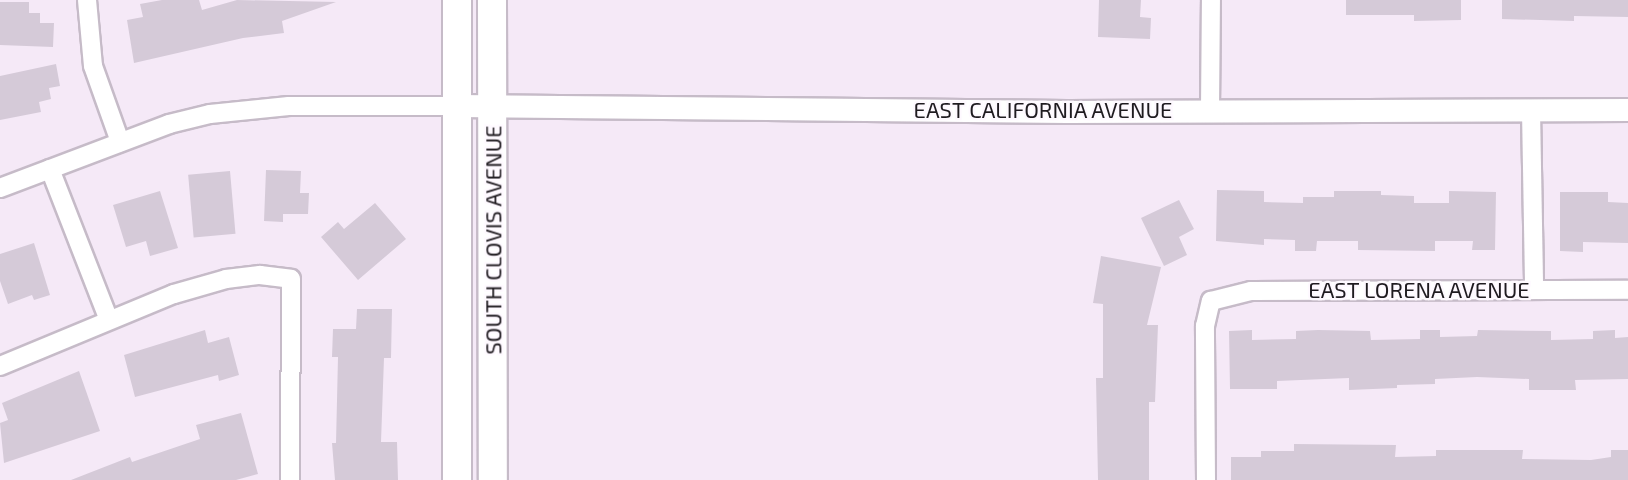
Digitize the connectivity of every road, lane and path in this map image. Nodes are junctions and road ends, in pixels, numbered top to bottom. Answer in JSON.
{"nodes":[{"id":1,"x":87,"y":0,"type":"edge"},
{"id":2,"x":456,"y":0,"type":"edge"},
{"id":3,"x":492,"y":0,"type":"edge"},
{"id":4,"x":1211,"y":0,"type":"edge"},
{"id":5,"x":457,"y":106,"type":"junction"},
{"id":6,"x":492,"y":106,"type":"junction"},
{"id":7,"x":1210,"y":109,"type":"junction"},
{"id":8,"x":1531,"y":110,"type":"junction"},
{"id":9,"x":1628,"y":110,"type":"edge"},
{"id":10,"x":120,"y":142,"type":"junction"},
{"id":11,"x":50,"y":169,"type":"junction"},
{"id":12,"x":0,"y":188,"type":"edge"},
{"id":13,"x":1534,"y":290,"type":"junction"},
{"id":14,"x":1628,"y":290,"type":"edge"},
{"id":15,"x":108,"y":318,"type":"junction"},
{"id":16,"x":0,"y":366,"type":"edge"},
{"id":17,"x":290,"y":480,"type":"edge"},
{"id":18,"x":457,"y":480,"type":"edge"},
{"id":19,"x":493,"y":480,"type":"edge"},
{"id":20,"x":1206,"y":480,"type":"edge"}],
"edges":[{"from":1,"to":10,"type":"street"},
{"from":2,"to":5,"type":"main road","name":"SOUTH CLOVIS AVENUE"},
{"from":3,"to":6,"type":"main road","name":"SOUTH CLOVIS AVENUE"},
{"from":4,"to":7,"type":"street"},
{"from":5,"to":6,"type":"street","name":"EAST CALIFORNIA AVENUE"},
{"from":5,"to":10,"type":"street"},
{"from":5,"to":18,"type":"main road","name":"SOUTH CLOVIS AVENUE"},
{"from":6,"to":7,"type":"street","name":"EAST CALIFORNIA AVENUE"},
{"from":6,"to":19,"type":"main road","name":"SOUTH CLOVIS AVENUE"},
{"from":7,"to":8,"type":"street","name":"EAST CALIFORNIA AVENUE"},
{"from":8,"to":9,"type":"street","name":"EAST CALIFORNIA AVENUE"},
{"from":8,"to":13,"type":"street"},
{"from":10,"to":11,"type":"street"},
{"from":11,"to":12,"type":"street"},
{"from":11,"to":15,"type":"street"},
{"from":13,"to":14,"type":"street","name":"EAST LORENA AVENUE"},
{"from":13,"to":20,"type":"street","name":"EAST LORENA AVENUE"},
{"from":15,"to":16,"type":"street"},
{"from":15,"to":17,"type":"street"}]}
